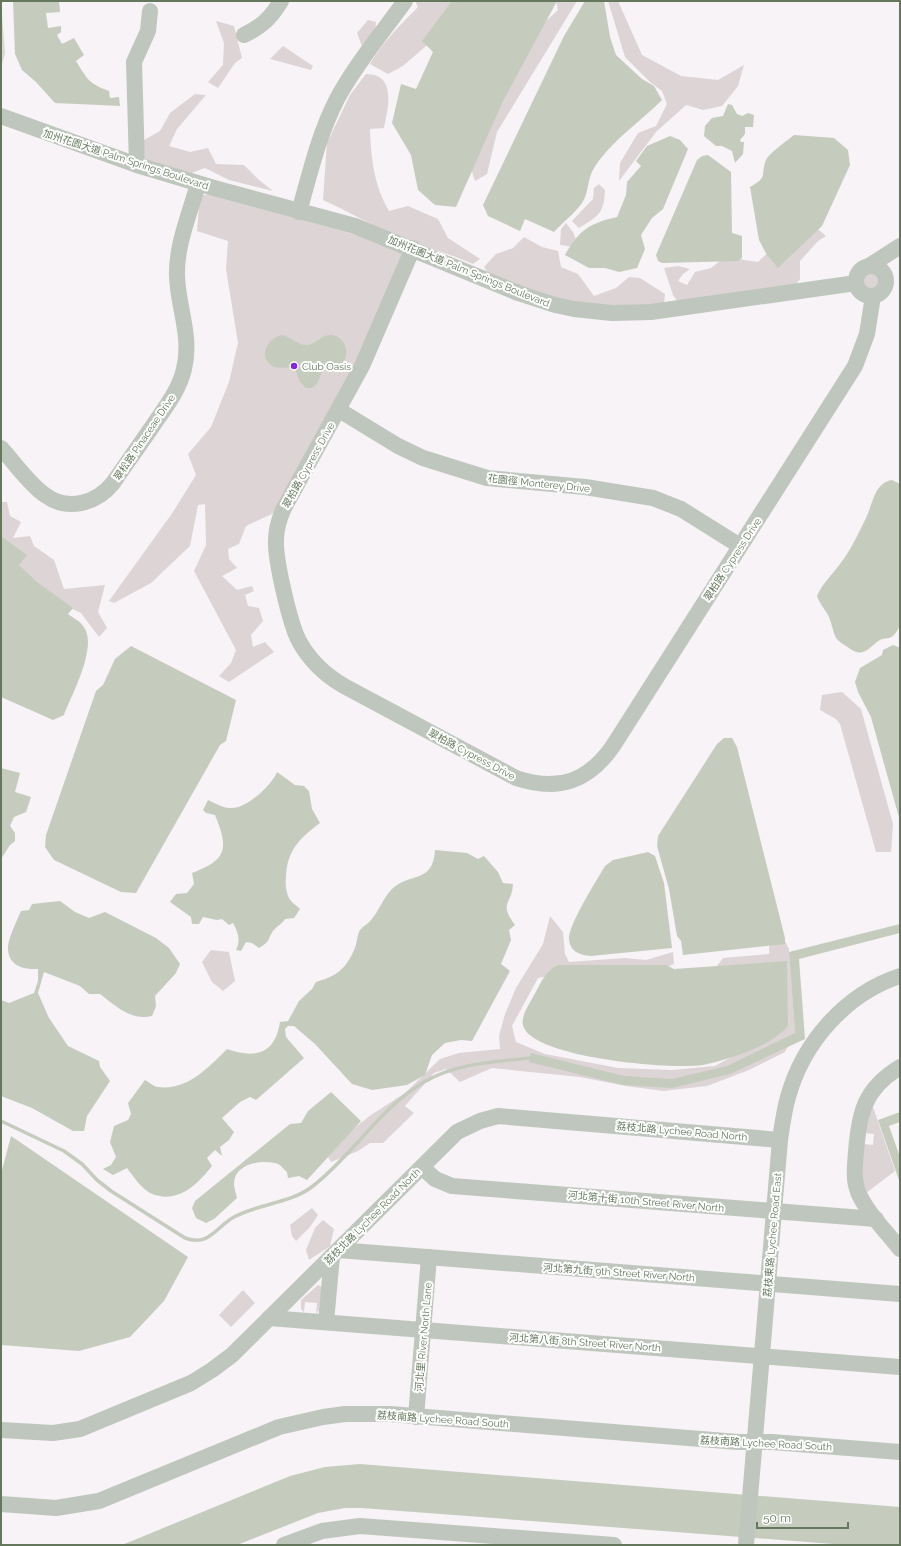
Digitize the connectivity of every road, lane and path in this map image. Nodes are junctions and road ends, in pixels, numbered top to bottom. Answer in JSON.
{"nodes":[{"id":1,"x":281,"y":1,"type":"edge"},
{"id":2,"x":405,"y":1,"type":"edge"},
{"id":3,"x":150,"y":11,"type":"dead end"},
{"id":4,"x":244,"y":35,"type":"dead end"},
{"id":5,"x":1,"y":116,"type":"edge"},
{"id":6,"x":137,"y":165,"type":"junction"},
{"id":7,"x":198,"y":184,"type":"junction"},
{"id":8,"x":299,"y":212,"type":"junction"},
{"id":9,"x":899,"y":246,"type":"edge"},
{"id":10,"x":412,"y":248,"type":"junction"},
{"id":11,"x":869,"y":266,"type":"junction"},
{"id":12,"x":884,"y":273,"type":"junction"},
{"id":13,"x":856,"y":283,"type":"junction"},
{"id":14,"x":873,"y":296,"type":"junction"},
{"id":15,"x":339,"y":410,"type":"junction"},
{"id":16,"x":1,"y":448,"type":"edge"},
{"id":17,"x":740,"y":546,"type":"junction"},
{"id":18,"x":900,"y":976,"type":"edge"},
{"id":19,"x":900,"y":1067,"type":"edge"},
{"id":20,"x":780,"y":1140,"type":"junction"},
{"id":21,"x":422,"y":1167,"type":"junction"},
{"id":22,"x":774,"y":1211,"type":"junction"},
{"id":23,"x":876,"y":1219,"type":"junction"},
{"id":24,"x":900,"y":1249,"type":"edge"},
{"id":25,"x":335,"y":1253,"type":"junction"},
{"id":26,"x":429,"y":1257,"type":"junction"},
{"id":27,"x":768,"y":1284,"type":"junction"},
{"id":28,"x":900,"y":1294,"type":"edge"},
{"id":29,"x":269,"y":1318,"type":"junction"},
{"id":30,"x":326,"y":1322,"type":"junction"},
{"id":31,"x":423,"y":1330,"type":"junction"},
{"id":32,"x":762,"y":1356,"type":"junction"},
{"id":33,"x":900,"y":1367,"type":"edge"},
{"id":34,"x":416,"y":1417,"type":"junction"},
{"id":35,"x":1,"y":1430,"type":"edge"},
{"id":36,"x":754,"y":1442,"type":"junction"},
{"id":37,"x":900,"y":1452,"type":"edge"},
{"id":38,"x":1,"y":1504,"type":"edge"},
{"id":39,"x":438,"y":1539,"type":"edge"},
{"id":40,"x":746,"y":1541,"type":"edge"},
{"id":41,"x":284,"y":1545,"type":"edge"},
{"id":42,"x":614,"y":1545,"type":"edge"}],
"edges":[{"from":1,"to":4,"type":"street"},
{"from":2,"to":8,"type":"street"},
{"from":3,"to":6,"type":"street"},
{"from":5,"to":6,"type":"street","name":"加州花園大道 Palm Springs Boulevard"},
{"from":6,"to":7,"type":"street","name":"加州花園大道 Palm Springs Boulevard"},
{"from":7,"to":8,"type":"street","name":"加州花園大道 Palm Springs Boulevard"},
{"from":7,"to":16,"type":"street","name":"翠松路 Pinaceae Drive"},
{"from":8,"to":10,"type":"street","name":"加州花園大道 Palm Springs Boulevard"},
{"from":9,"to":11,"type":"street"},
{"from":9,"to":12,"type":"street"},
{"from":10,"to":13,"type":"street","name":"加州花園大道 Palm Springs Boulevard"},
{"from":10,"to":15,"type":"street","name":"翠柏路 Cypress Drive"},
{"from":11,"to":12,"type":"street"},
{"from":11,"to":13,"type":"street"},
{"from":12,"to":14,"type":"street"},
{"from":13,"to":14,"type":"street"},
{"from":14,"to":17,"type":"street","name":"翠柏路 Cypress Drive"},
{"from":15,"to":17,"type":"street","name":"花園徑 Monterey Drive"},
{"from":15,"to":17,"type":"street","name":"翠柏路 Cypress Drive"},
{"from":18,"to":20,"type":"street","name":"荔枝東路 Lychee Road East"},
{"from":19,"to":23,"type":"street"},
{"from":20,"to":21,"type":"street","name":"荔枝北路 Lychee Road North"},
{"from":20,"to":22,"type":"street","name":"荔枝東路 Lychee Road East"},
{"from":21,"to":22,"type":"street","name":"河北第十街 10th Street River North"},
{"from":21,"to":25,"type":"street","name":"荔枝北路 Lychee Road North"},
{"from":22,"to":23,"type":"street","name":"河北第十街 10th Street River North"},
{"from":22,"to":27,"type":"street","name":"荔枝東路 Lychee Road East"},
{"from":23,"to":24,"type":"street"},
{"from":25,"to":26,"type":"street","name":"河北第九街 9th Street River North"},
{"from":25,"to":29,"type":"street","name":"荔枝北路 Lychee Road North"},
{"from":25,"to":30,"type":"street"},
{"from":26,"to":27,"type":"street","name":"河北第九街 9th Street River North"},
{"from":26,"to":31,"type":"street","name":"河北里 River North Lane"},
{"from":27,"to":28,"type":"street","name":"河北第九街 9th Street River North"},
{"from":27,"to":32,"type":"street","name":"荔枝東路 Lychee Road East"},
{"from":29,"to":30,"type":"street","name":"河北第八街 8th Street River North"},
{"from":29,"to":35,"type":"street","name":"荔枝北路 Lychee Road North"},
{"from":30,"to":31,"type":"street","name":"河北第八街 8th Street River North"},
{"from":31,"to":32,"type":"street","name":"河北第八街 8th Street River North"},
{"from":31,"to":34,"type":"street","name":"河北里 River North Lane"},
{"from":32,"to":33,"type":"street","name":"河北第八街 8th Street River North"},
{"from":32,"to":36,"type":"street","name":"荔枝東路 Lychee Road East"},
{"from":34,"to":36,"type":"street","name":"荔枝南路 Lychee Road South"},
{"from":34,"to":38,"type":"street","name":"荔枝南路 Lychee Road South"},
{"from":36,"to":37,"type":"street","name":"荔枝南路 Lychee Road South"},
{"from":36,"to":40,"type":"street","name":"荔枝東路 Lychee Road East"},
{"from":39,"to":41,"type":"street"},
{"from":39,"to":42,"type":"street"}]}
